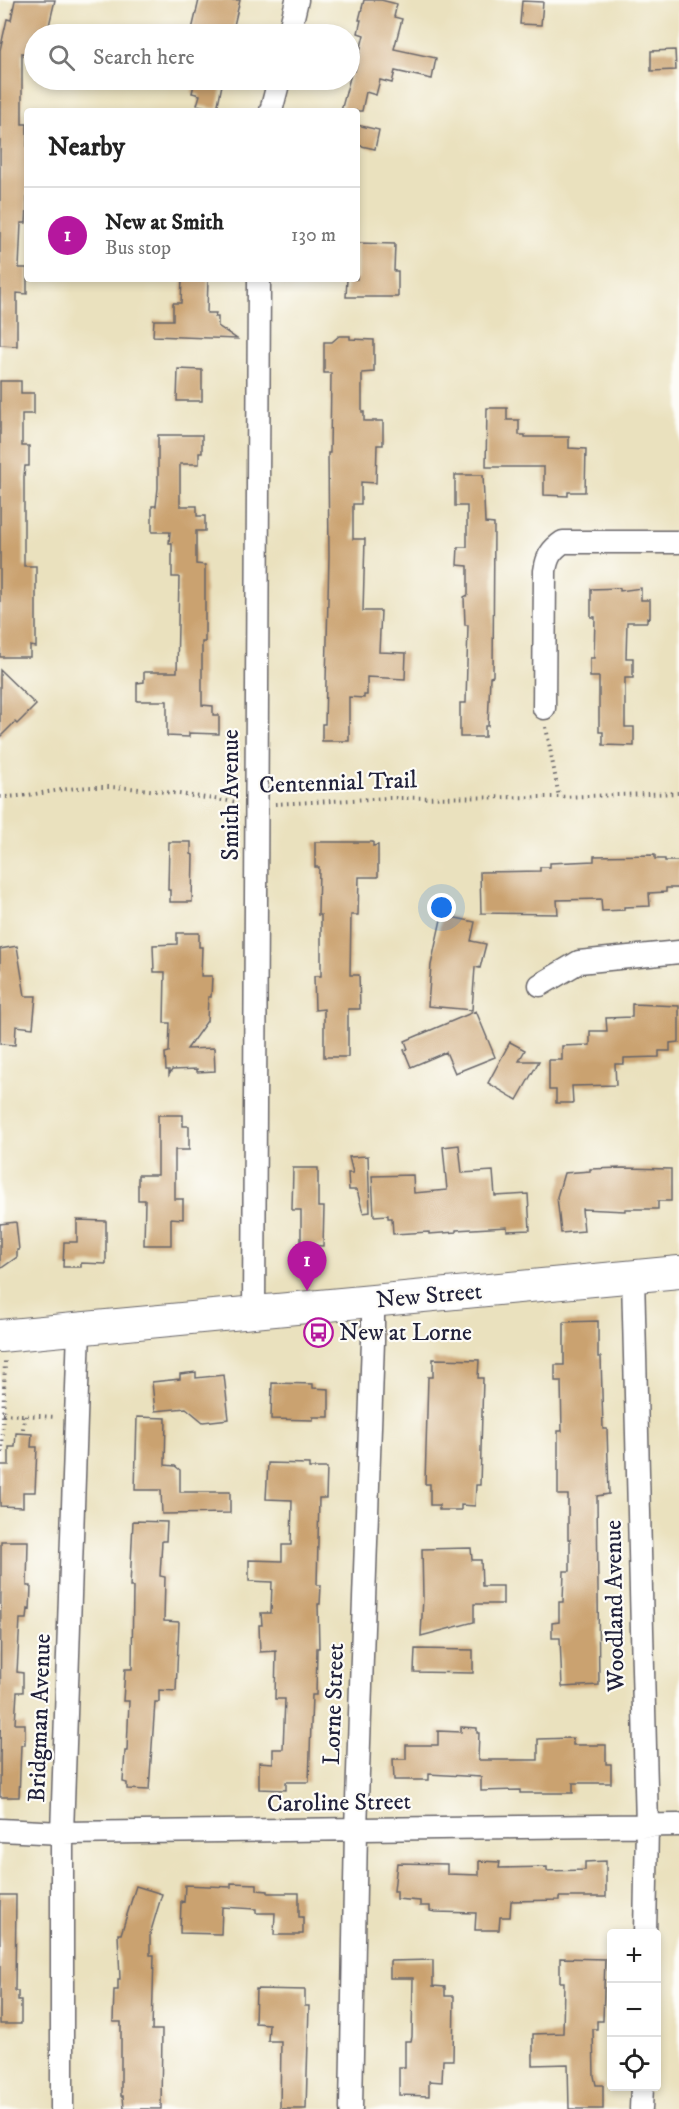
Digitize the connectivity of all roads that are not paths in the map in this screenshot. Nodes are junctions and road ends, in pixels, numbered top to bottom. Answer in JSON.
{"nodes":[{"id":1,"x":297,"y":0,"type":"edge"},
{"id":2,"x":291,"y":24,"type":"edge"},
{"id":3,"x":277,"y":90,"type":"edge"},
{"id":4,"x":273,"y":108,"type":"edge"},
{"id":5,"x":259,"y":282,"type":"edge"},
{"id":6,"x":679,"y":542,"type":"edge"},
{"id":7,"x":544,"y":708,"type":"road end"},
{"id":8,"x":679,"y":952,"type":"edge"},
{"id":9,"x":540,"y":985,"type":"dead end"},
{"id":10,"x":679,"y":1272,"type":"edge"},
{"id":11,"x":633,"y":1277,"type":"junction"},
{"id":12,"x":373,"y":1300,"type":"junction"},
{"id":13,"x":254,"y":1312,"type":"junction"},
{"id":14,"x":79,"y":1329,"type":"junction"},
{"id":15,"x":3,"y":1336,"type":"edge"},
{"id":16,"x":679,"y":1825,"type":"edge"},
{"id":17,"x":646,"y":1826,"type":"junction"},
{"id":18,"x":356,"y":1829,"type":"junction"},
{"id":19,"x":0,"y":1830,"type":"edge"},
{"id":20,"x":62,"y":1833,"type":"junction"},
{"id":21,"x":645,"y":1929,"type":"edge"},
{"id":22,"x":642,"y":2091,"type":"edge"},
{"id":23,"x":62,"y":2109,"type":"edge"},
{"id":24,"x":351,"y":2109,"type":"edge"},
{"id":25,"x":641,"y":2109,"type":"edge"}],
"edges":[{"from":1,"to":2,"type":"street"},
{"from":3,"to":4,"type":"street"},
{"from":5,"to":13,"type":"street","name":"Smith Avenue"},
{"from":6,"to":7,"type":"street"},
{"from":8,"to":9,"type":"street"},
{"from":10,"to":11,"type":"main road","name":"New Street"},
{"from":11,"to":12,"type":"main road","name":"New Street"},
{"from":11,"to":17,"type":"street","name":"Woodland Avenue"},
{"from":12,"to":13,"type":"main road","name":"New Street"},
{"from":12,"to":18,"type":"street","name":"Lorne Street"},
{"from":13,"to":14,"type":"main road","name":"New Street"},
{"from":14,"to":15,"type":"main road","name":"New Street"},
{"from":14,"to":20,"type":"street","name":"Bridgman Avenue"},
{"from":16,"to":17,"type":"street","name":"Caroline Street"},
{"from":17,"to":18,"type":"street","name":"Caroline Street"},
{"from":17,"to":21,"type":"street","name":"Woodland Avenue"},
{"from":18,"to":20,"type":"street","name":"Caroline Street"},
{"from":18,"to":24,"type":"street","name":"Lorne Street"},
{"from":19,"to":20,"type":"street","name":"Caroline Street"},
{"from":20,"to":23,"type":"street","name":"Bridgman Avenue"},
{"from":22,"to":25,"type":"street"}]}
